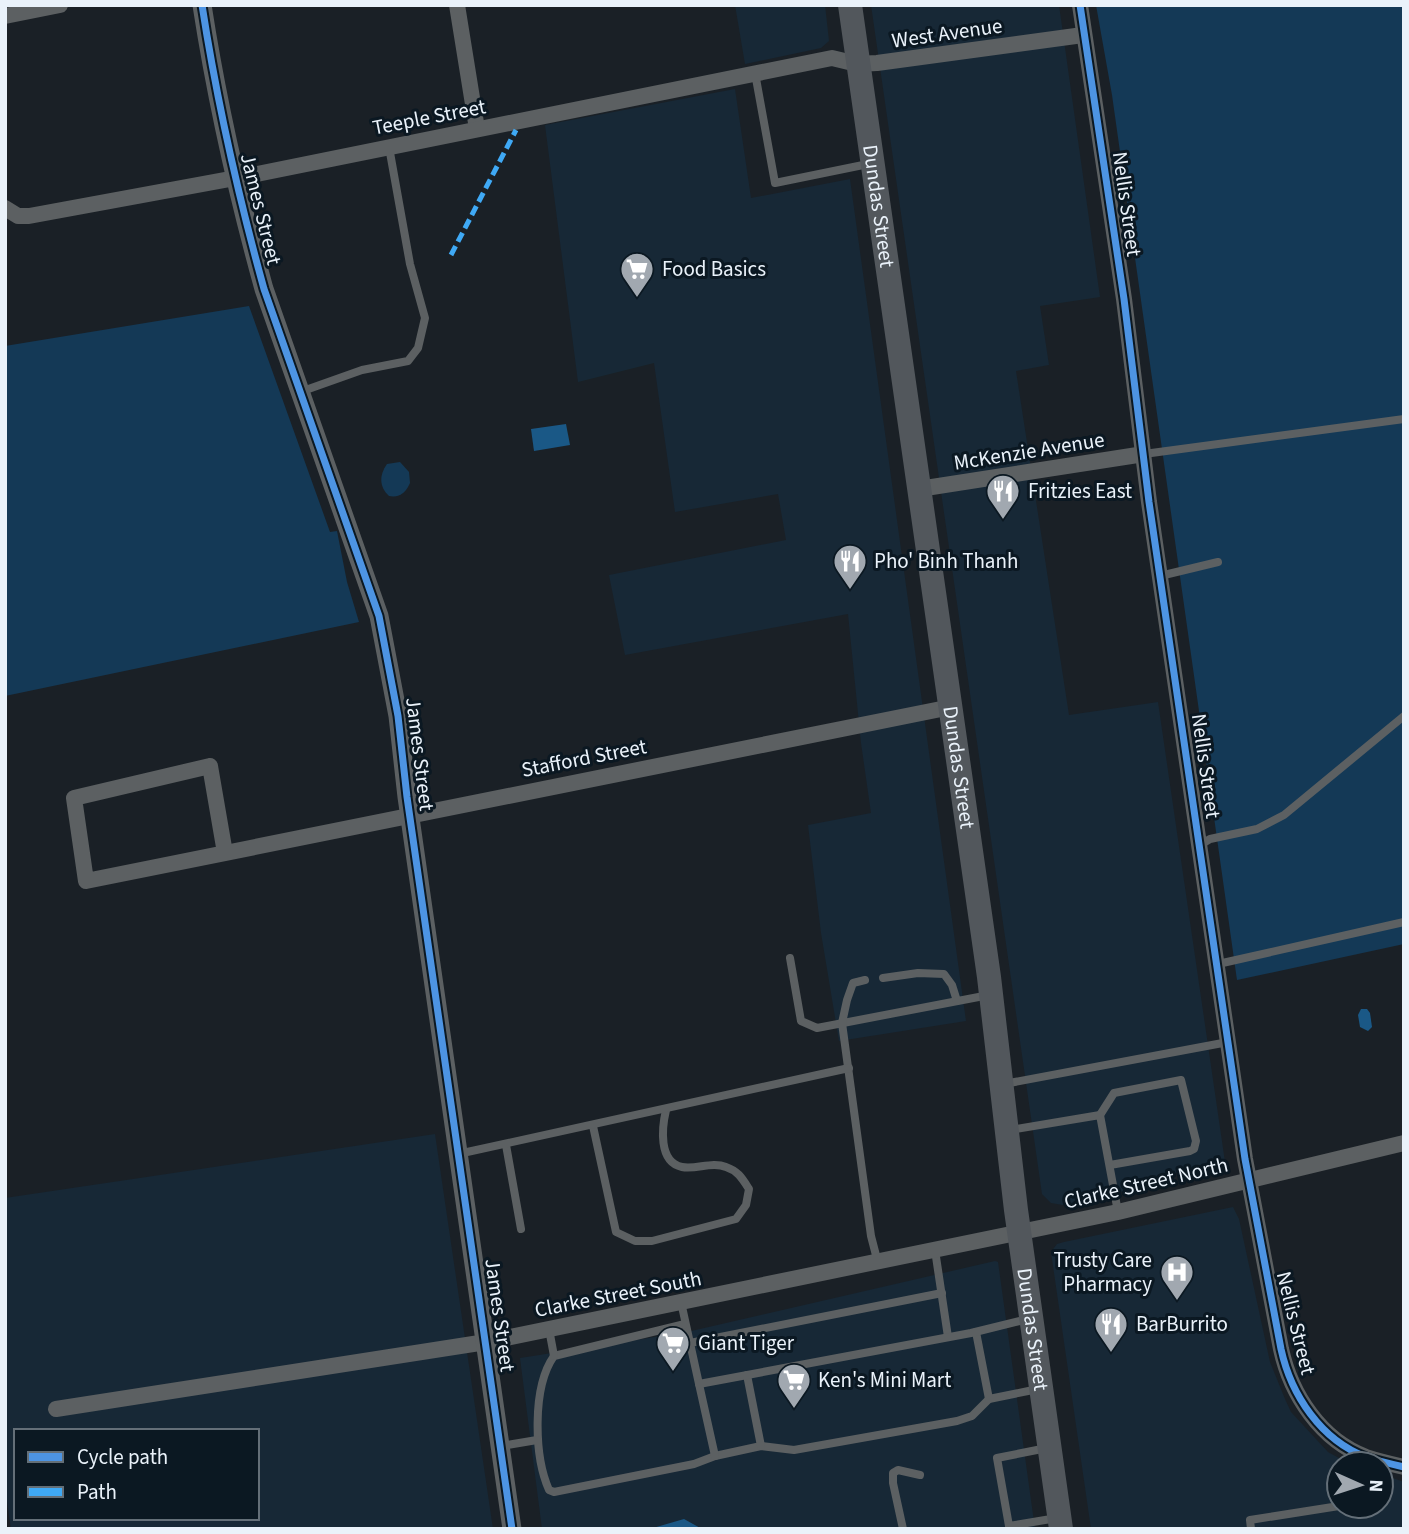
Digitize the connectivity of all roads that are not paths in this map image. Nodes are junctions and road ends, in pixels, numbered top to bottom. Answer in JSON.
{"nodes":[{"id":1,"x":60,"y":5,"type":"edge"},
{"id":2,"x":202,"y":5,"type":"edge"},
{"id":3,"x":457,"y":5,"type":"edge"},
{"id":4,"x":849,"y":5,"type":"edge"},
{"id":5,"x":1080,"y":5,"type":"edge"},
{"id":6,"x":5,"y":16,"type":"edge"},
{"id":7,"x":1083,"y":35,"type":"junction"},
{"id":8,"x":858,"y":64,"type":"junction"},
{"id":9,"x":755,"y":73,"type":"junction"},
{"id":10,"x":477,"y":129,"type":"junction"},
{"id":11,"x":389,"y":147,"type":"junction"},
{"id":12,"x":872,"y":163,"type":"junction"},
{"id":13,"x":234,"y":177,"type":"junction"},
{"id":14,"x":7,"y":210,"type":"edge"},
{"id":15,"x":300,"y":392,"type":"junction"},
{"id":16,"x":1404,"y":419,"type":"edge"},
{"id":17,"x":1144,"y":454,"type":"junction"},
{"id":18,"x":919,"y":489,"type":"junction"},
{"id":19,"x":1219,"y":562,"type":"dead end"},
{"id":20,"x":1160,"y":576,"type":"junction"},
{"id":21,"x":951,"y":707,"type":"junction"},
{"id":22,"x":1404,"y":716,"type":"edge"},
{"id":23,"x":410,"y":814,"type":"junction"},
{"id":24,"x":1200,"y":845,"type":"junction"},
{"id":25,"x":225,"y":853,"type":"junction"},
{"id":26,"x":1404,"y":922,"type":"edge"},
{"id":27,"x":790,"y":957,"type":"dead end"},
{"id":28,"x":1217,"y":964,"type":"junction"},
{"id":29,"x":883,"y":978,"type":"dead end"},
{"id":30,"x":865,"y":980,"type":"dead end"},
{"id":31,"x":991,"y":995,"type":"junction"},
{"id":32,"x":957,"y":1001,"type":"junction"},
{"id":33,"x":842,"y":1023,"type":"junction"},
{"id":34,"x":1228,"y":1042,"type":"junction"},
{"id":35,"x":849,"y":1068,"type":"junction"},
{"id":36,"x":1002,"y":1084,"type":"junction"},
{"id":37,"x":666,"y":1110,"type":"junction"},
{"id":38,"x":1100,"y":1115,"type":"junction"},
{"id":39,"x":593,"y":1126,"type":"junction"},
{"id":40,"x":1008,"y":1131,"type":"junction"},
{"id":41,"x":1404,"y":1143,"type":"edge"},
{"id":42,"x":506,"y":1145,"type":"junction"},
{"id":43,"x":458,"y":1154,"type":"junction"},
{"id":44,"x":1110,"y":1166,"type":"junction"},
{"id":45,"x":1248,"y":1181,"type":"junction"},
{"id":46,"x":1118,"y":1212,"type":"junction"},
{"id":47,"x":521,"y":1229,"type":"dead end"},
{"id":48,"x":1019,"y":1232,"type":"junction"},
{"id":49,"x":935,"y":1250,"type":"junction"},
{"id":50,"x":878,"y":1262,"type":"junction"},
{"id":51,"x":942,"y":1293,"type":"junction"},
{"id":52,"x":681,"y":1302,"type":"junction"},
{"id":53,"x":1031,"y":1318,"type":"junction"},
{"id":54,"x":685,"y":1324,"type":"junction"},
{"id":55,"x":549,"y":1329,"type":"junction"},
{"id":56,"x":976,"y":1332,"type":"junction"},
{"id":57,"x":948,"y":1338,"type":"junction"},
{"id":58,"x":486,"y":1342,"type":"junction"},
{"id":59,"x":690,"y":1343,"type":"junction"},
{"id":60,"x":554,"y":1356,"type":"junction"},
{"id":61,"x":747,"y":1375,"type":"junction"},
{"id":62,"x":699,"y":1384,"type":"junction"},
{"id":63,"x":1041,"y":1389,"type":"junction"},
{"id":64,"x":989,"y":1399,"type":"junction"},
{"id":65,"x":56,"y":1409,"type":"dead end"},
{"id":66,"x":537,"y":1440,"type":"junction"},
{"id":67,"x":501,"y":1446,"type":"junction"},
{"id":68,"x":761,"y":1446,"type":"junction"},
{"id":69,"x":1050,"y":1447,"type":"junction"},
{"id":70,"x":1352,"y":1450,"type":"edge"},
{"id":71,"x":715,"y":1456,"type":"junction"},
{"id":72,"x":920,"y":1475,"type":"dead end"},
{"id":73,"x":1325,"y":1508,"type":"edge"},
{"id":74,"x":1060,"y":1523,"type":"edge"},
{"id":75,"x":1005,"y":1528,"type":"edge"},
{"id":76,"x":512,"y":1529,"type":"edge"},
{"id":77,"x":903,"y":1529,"type":"edge"},
{"id":78,"x":1251,"y":1529,"type":"edge"}],
"edges":[{"from":1,"to":6,"type":"street"},
{"from":2,"to":13,"type":"street","name":"James Street"},
{"from":3,"to":10,"type":"street"},
{"from":4,"to":8,"type":"main road","name":"Dundas Street"},
{"from":5,"to":7,"type":"street","name":"Nellis Street"},
{"from":7,"to":8,"type":"street","name":"West Avenue"},
{"from":7,"to":17,"type":"street","name":"Nellis Street"},
{"from":8,"to":9,"type":"street","name":"Teeple Street"},
{"from":8,"to":12,"type":"main road","name":"Dundas Street"},
{"from":9,"to":10,"type":"street","name":"Teeple Street"},
{"from":9,"to":12,"type":"lane"},
{"from":10,"to":11,"type":"street","name":"Teeple Street"},
{"from":11,"to":13,"type":"street","name":"Teeple Street"},
{"from":11,"to":15,"type":"lane"},
{"from":12,"to":18,"type":"main road","name":"Dundas Street"},
{"from":13,"to":14,"type":"street","name":"Teeple Street"},
{"from":13,"to":15,"type":"street","name":"James Street"},
{"from":15,"to":23,"type":"street","name":"James Street"},
{"from":16,"to":17,"type":"lane"},
{"from":17,"to":18,"type":"street","name":"McKenzie Avenue"},
{"from":17,"to":20,"type":"street","name":"Nellis Street"},
{"from":18,"to":21,"type":"main road","name":"Dundas Street"},
{"from":19,"to":20,"type":"lane"},
{"from":20,"to":24,"type":"street","name":"Nellis Street"},
{"from":21,"to":23,"type":"street","name":"Stafford Street"},
{"from":21,"to":31,"type":"main road","name":"Dundas Street"},
{"from":22,"to":24,"type":"lane"},
{"from":23,"to":25,"type":"street","name":"Stafford Street"},
{"from":23,"to":43,"type":"street","name":"James Street"},
{"from":24,"to":28,"type":"street","name":"Nellis Street"},
{"from":25,"to":25,"type":"street","name":"Stafford Street"},
{"from":26,"to":28,"type":"lane"},
{"from":27,"to":33,"type":"lane"},
{"from":28,"to":34,"type":"street","name":"Nellis Street"},
{"from":29,"to":32,"type":"lane"},
{"from":30,"to":33,"type":"lane"},
{"from":31,"to":32,"type":"lane"},
{"from":31,"to":36,"type":"main road","name":"Dundas Street"},
{"from":32,"to":33,"type":"lane"},
{"from":33,"to":35,"type":"lane"},
{"from":34,"to":36,"type":"lane"},
{"from":34,"to":45,"type":"street","name":"Nellis Street"},
{"from":35,"to":37,"type":"lane"},
{"from":35,"to":50,"type":"lane"},
{"from":36,"to":40,"type":"main road","name":"Dundas Street"},
{"from":37,"to":39,"type":"lane"},
{"from":37,"to":39,"type":"lane"},
{"from":38,"to":40,"type":"lane"},
{"from":38,"to":44,"type":"lane"},
{"from":38,"to":44,"type":"lane"},
{"from":39,"to":42,"type":"lane"},
{"from":40,"to":48,"type":"main road","name":"Dundas Street"},
{"from":41,"to":45,"type":"street","name":"Clarke Street North"},
{"from":42,"to":43,"type":"lane"},
{"from":42,"to":47,"type":"lane"},
{"from":43,"to":58,"type":"street","name":"James Street"},
{"from":44,"to":46,"type":"lane"},
{"from":45,"to":46,"type":"street","name":"Clarke Street North"},
{"from":45,"to":70,"type":"street","name":"Nellis Street"},
{"from":46,"to":48,"type":"street","name":"Clarke Street North"},
{"from":48,"to":49,"type":"street","name":"Clarke Street South"},
{"from":48,"to":53,"type":"main road","name":"Dundas Street"},
{"from":49,"to":50,"type":"street","name":"Clarke Street South"},
{"from":49,"to":51,"type":"lane"},
{"from":50,"to":52,"type":"street","name":"Clarke Street South"},
{"from":51,"to":57,"type":"lane"},
{"from":51,"to":59,"type":"lane"},
{"from":52,"to":54,"type":"lane"},
{"from":52,"to":55,"type":"street","name":"Clarke Street South"},
{"from":53,"to":56,"type":"lane"},
{"from":53,"to":63,"type":"main road","name":"Dundas Street"},
{"from":54,"to":59,"type":"lane"},
{"from":54,"to":60,"type":"lane"},
{"from":55,"to":58,"type":"street","name":"Clarke Street South"},
{"from":55,"to":60,"type":"lane"},
{"from":56,"to":57,"type":"lane"},
{"from":56,"to":64,"type":"lane"},
{"from":57,"to":61,"type":"lane"},
{"from":58,"to":65,"type":"street","name":"Clarke Street South"},
{"from":58,"to":67,"type":"street","name":"James Street"},
{"from":59,"to":62,"type":"lane"},
{"from":60,"to":66,"type":"lane"},
{"from":61,"to":62,"type":"lane"},
{"from":61,"to":68,"type":"lane"},
{"from":62,"to":71,"type":"lane"},
{"from":63,"to":64,"type":"lane"},
{"from":63,"to":69,"type":"main road","name":"Dundas Street"},
{"from":64,"to":68,"type":"lane"},
{"from":66,"to":67,"type":"lane"},
{"from":66,"to":71,"type":"lane"},
{"from":67,"to":76,"type":"street","name":"James Street"},
{"from":68,"to":71,"type":"lane"},
{"from":69,"to":74,"type":"main road","name":"Dundas Street"},
{"from":69,"to":75,"type":"lane"},
{"from":72,"to":77,"type":"lane"},
{"from":73,"to":78,"type":"lane"},
{"from":74,"to":75,"type":"lane"}]}
